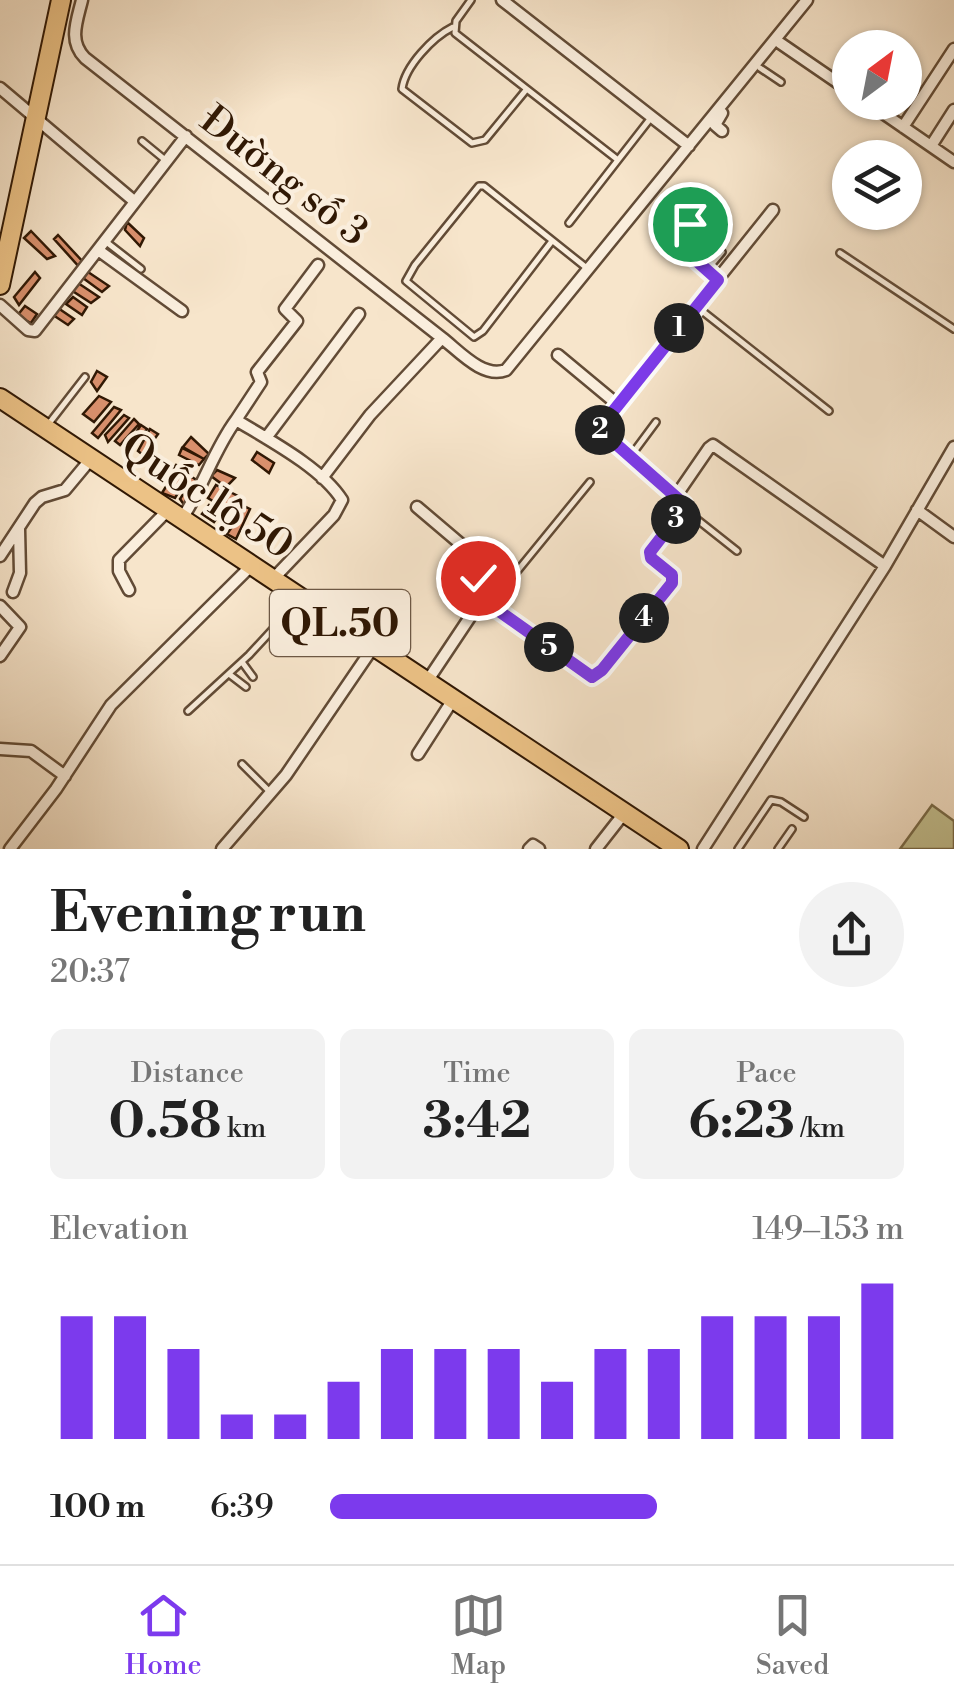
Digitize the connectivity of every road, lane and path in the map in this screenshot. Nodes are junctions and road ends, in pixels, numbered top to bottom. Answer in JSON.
{"nodes":[{"id":1,"x":61,"y":0,"type":"edge"},
{"id":2,"x":82,"y":0,"type":"edge"},
{"id":3,"x":471,"y":0,"type":"edge"},
{"id":4,"x":502,"y":0,"type":"edge"},
{"id":5,"x":806,"y":0,"type":"edge"},
{"id":6,"x":814,"y":0,"type":"edge"},
{"id":7,"x":454,"y":27,"type":"junction"},
{"id":8,"x":780,"y":42,"type":"junction"},
{"id":9,"x":954,"y":49,"type":"edge"},
{"id":10,"x":760,"y":68,"type":"junction"},
{"id":11,"x":832,"y":78,"type":"edge"},
{"id":12,"x":780,"y":82,"type":"dead end"},
{"id":13,"x":0,"y":88,"type":"edge"},
{"id":14,"x":526,"y":90,"type":"junction"},
{"id":15,"x":954,"y":110,"type":"edge"},
{"id":16,"x":35,"y":117,"type":"junction"},
{"id":17,"x":652,"y":117,"type":"junction"},
{"id":18,"x":893,"y":120,"type":"edge"},
{"id":19,"x":903,"y":127,"type":"junction"},
{"id":20,"x":722,"y":131,"type":"dead end"},
{"id":21,"x":186,"y":136,"type":"junction"},
{"id":22,"x":142,"y":141,"type":"dead end"},
{"id":23,"x":688,"y":146,"type":"junction"},
{"id":24,"x":932,"y":146,"type":"junction"},
{"id":25,"x":618,"y":160,"type":"junction"},
{"id":26,"x":167,"y":161,"type":"junction"},
{"id":27,"x":954,"y":162,"type":"edge"},
{"id":28,"x":700,"y":199,"type":"dead end"},
{"id":29,"x":134,"y":201,"type":"junction"},
{"id":30,"x":772,"y":210,"type":"dead end"},
{"id":31,"x":569,"y":223,"type":"dead end"},
{"id":32,"x":552,"y":241,"type":"junction"},
{"id":33,"x":102,"y":246,"type":"junction"},
{"id":34,"x":722,"y":252,"type":"dead end"},
{"id":35,"x":840,"y":253,"type":"dead end"},
{"id":36,"x":318,"y":265,"type":"dead end"},
{"id":37,"x":141,"y":269,"type":"dead end"},
{"id":38,"x":588,"y":270,"type":"junction"},
{"id":39,"x":706,"y":270,"type":"junction"},
{"id":40,"x":1,"y":276,"type":"edge"},
{"id":41,"x":718,"y":280,"type":"junction"},
{"id":42,"x":0,"y":305,"type":"edge"},
{"id":43,"x":697,"y":307,"type":"junction"},
{"id":44,"x":182,"y":311,"type":"dead end"},
{"id":45,"x":359,"y":314,"type":"dead end"},
{"id":46,"x":954,"y":330,"type":"edge"},
{"id":47,"x":442,"y":338,"type":"junction"},
{"id":48,"x":558,"y":355,"type":"dead end"},
{"id":49,"x":85,"y":377,"type":"dead end"},
{"id":50,"x":0,"y":398,"type":"edge"},
{"id":51,"x":617,"y":404,"type":"junction"},
{"id":52,"x":830,"y":411,"type":"dead end"},
{"id":53,"x":236,"y":420,"type":"junction"},
{"id":54,"x":656,"y":422,"type":"dead end"},
{"id":55,"x":45,"y":429,"type":"junction"},
{"id":56,"x":266,"y":438,"type":"junction"},
{"id":57,"x":954,"y":447,"type":"edge"},
{"id":58,"x":630,"y":457,"type":"junction"},
{"id":59,"x":90,"y":460,"type":"junction"},
{"id":60,"x":322,"y":478,"type":"junction"},
{"id":61,"x":590,"y":482,"type":"dead end"},
{"id":62,"x":676,"y":496,"type":"junction"},
{"id":63,"x":416,"y":507,"type":"dead end"},
{"id":64,"x":684,"y":508,"type":"junction"},
{"id":65,"x":918,"y":510,"type":"junction"},
{"id":66,"x":175,"y":515,"type":"junction"},
{"id":67,"x":20,"y":528,"type":"junction"},
{"id":68,"x":954,"y":537,"type":"edge"},
{"id":69,"x":737,"y":551,"type":"dead end"},
{"id":70,"x":0,"y":556,"type":"edge"},
{"id":71,"x":252,"y":564,"type":"junction"},
{"id":72,"x":885,"y":566,"type":"junction"},
{"id":73,"x":274,"y":578,"type":"junction"},
{"id":74,"x":129,"y":590,"type":"dead end"},
{"id":75,"x":14,"y":592,"type":"dead end"},
{"id":76,"x":302,"y":597,"type":"junction"},
{"id":77,"x":486,"y":602,"type":"junction"},
{"id":78,"x":0,"y":606,"type":"edge"},
{"id":79,"x":330,"y":616,"type":"junction"},
{"id":80,"x":374,"y":646,"type":"junction"},
{"id":81,"x":324,"y":652,"type":"dead end"},
{"id":82,"x":0,"y":656,"type":"edge"},
{"id":83,"x":242,"y":662,"type":"junction"},
{"id":84,"x":229,"y":674,"type":"junction"},
{"id":85,"x":253,"y":677,"type":"dead end"},
{"id":86,"x":428,"y":680,"type":"junction"},
{"id":87,"x":246,"y":687,"type":"dead end"},
{"id":88,"x":454,"y":698,"type":"junction"},
{"id":89,"x":188,"y":711,"type":"dead end"},
{"id":90,"x":0,"y":749,"type":"edge"},
{"id":91,"x":418,"y":754,"type":"dead end"},
{"id":92,"x":242,"y":764,"type":"dead end"},
{"id":93,"x":65,"y":776,"type":"junction"},
{"id":94,"x":271,"y":793,"type":"junction"},
{"id":95,"x":625,"y":812,"type":"junction"},
{"id":96,"x":804,"y":817,"type":"dead end"},
{"id":97,"x":792,"y":829,"type":"dead end"},
{"id":98,"x":0,"y":838,"type":"edge"},
{"id":99,"x":11,"y":849,"type":"edge"},
{"id":100,"x":222,"y":849,"type":"edge"},
{"id":101,"x":529,"y":849,"type":"edge"},
{"id":102,"x":539,"y":849,"type":"edge"},
{"id":103,"x":596,"y":849,"type":"edge"},
{"id":104,"x":679,"y":849,"type":"edge"},
{"id":105,"x":703,"y":849,"type":"edge"},
{"id":106,"x":738,"y":849,"type":"edge"},
{"id":107,"x":778,"y":849,"type":"edge"}],
"edges":[{"from":1,"to":16,"type":"highway"},
{"from":2,"to":21,"type":"street","name":"Đường số 3"},
{"from":3,"to":7,"type":"lane"},
{"from":4,"to":17,"type":"street"},
{"from":5,"to":23,"type":"street"},
{"from":6,"to":8,"type":"street"},
{"from":7,"to":14,"type":"lane"},
{"from":7,"to":14,"type":"lane"},
{"from":8,"to":10,"type":"street"},
{"from":8,"to":11,"type":"street"},
{"from":9,"to":19,"type":"street"},
{"from":10,"to":12,"type":"lane"},
{"from":10,"to":20,"type":"street"},
{"from":13,"to":16,"type":"street"},
{"from":14,"to":25,"type":"lane"},
{"from":15,"to":24,"type":"street"},
{"from":16,"to":29,"type":"street"},
{"from":16,"to":40,"type":"highway"},
{"from":17,"to":23,"type":"street"},
{"from":17,"to":25,"type":"lane"},
{"from":18,"to":19,"type":"street"},
{"from":19,"to":24,"type":"street"},
{"from":21,"to":26,"type":"street"},
{"from":21,"to":47,"type":"street","name":"Đường số 3"},
{"from":22,"to":26,"type":"lane"},
{"from":23,"to":38,"type":"street"},
{"from":24,"to":27,"type":"street"},
{"from":25,"to":31,"type":"lane"},
{"from":26,"to":29,"type":"street"},
{"from":28,"to":39,"type":"lane"},
{"from":29,"to":33,"type":"street"},
{"from":30,"to":41,"type":"street"},
{"from":32,"to":32,"type":"lane"},
{"from":32,"to":38,"type":"lane"},
{"from":33,"to":37,"type":"lane"},
{"from":33,"to":42,"type":"street"},
{"from":33,"to":44,"type":"street"},
{"from":34,"to":39,"type":"lane"},
{"from":35,"to":46,"type":"lane"},
{"from":36,"to":53,"type":"street"},
{"from":38,"to":47,"type":"street","name":"Đường số 3"},
{"from":39,"to":41,"type":"lane"},
{"from":41,"to":43,"type":"street"},
{"from":43,"to":51,"type":"street"},
{"from":43,"to":52,"type":"lane"},
{"from":45,"to":56,"type":"street"},
{"from":47,"to":60,"type":"street"},
{"from":48,"to":51,"type":"street"},
{"from":49,"to":55,"type":"lane"},
{"from":50,"to":55,"type":"highway","name":"Quốc lộ 50","number":"QL.50"},
{"from":51,"to":58,"type":"street"},
{"from":53,"to":56,"type":"street"},
{"from":53,"to":66,"type":"street"},
{"from":54,"to":58,"type":"lane"},
{"from":55,"to":59,"type":"highway","name":"Quốc lộ 50","number":"QL.50"},
{"from":56,"to":60,"type":"street"},
{"from":57,"to":65,"type":"street"},
{"from":58,"to":62,"type":"street"},
{"from":59,"to":66,"type":"highway","name":"Quốc lộ 50","number":"QL.50"},
{"from":59,"to":67,"type":"street"},
{"from":60,"to":73,"type":"street"},
{"from":61,"to":77,"type":"lane"},
{"from":62,"to":64,"type":"street"},
{"from":62,"to":72,"type":"street"},
{"from":63,"to":77,"type":"street"},
{"from":64,"to":69,"type":"lane"},
{"from":64,"to":77,"type":"street"},
{"from":65,"to":68,"type":"street"},
{"from":65,"to":72,"type":"street"},
{"from":66,"to":71,"type":"highway","name":"Quốc lộ 50","number":"QL.50"},
{"from":66,"to":74,"type":"street"},
{"from":67,"to":70,"type":"street"},
{"from":67,"to":75,"type":"street"},
{"from":71,"to":73,"type":"highway","name":"Quốc lộ 50","number":"QL.50"},
{"from":71,"to":93,"type":"street"},
{"from":72,"to":105,"type":"street"},
{"from":73,"to":76,"type":"highway","name":"Quốc lộ 50","number":"QL.50"},
{"from":76,"to":79,"type":"highway","name":"Quốc lộ 50","number":"QL.50"},
{"from":76,"to":83,"type":"lane"},
{"from":77,"to":86,"type":"street"},
{"from":78,"to":82,"type":"street"},
{"from":79,"to":80,"type":"highway","name":"Quốc lộ 50","number":"QL.50"},
{"from":79,"to":81,"type":"lane"},
{"from":80,"to":86,"type":"highway","name":"Quốc lộ 50","number":"QL.50"},
{"from":80,"to":94,"type":"street"},
{"from":83,"to":84,"type":"lane"},
{"from":83,"to":85,"type":"lane"},
{"from":84,"to":87,"type":"lane"},
{"from":84,"to":89,"type":"lane"},
{"from":86,"to":88,"type":"highway","name":"Quốc lộ 50","number":"QL.50"},
{"from":88,"to":91,"type":"street"},
{"from":88,"to":95,"type":"highway","name":"Quốc lộ 50","number":"QL.50"},
{"from":90,"to":93,"type":"street"},
{"from":92,"to":94,"type":"lane"},
{"from":93,"to":99,"type":"street"},
{"from":94,"to":100,"type":"street"},
{"from":95,"to":103,"type":"street"},
{"from":95,"to":104,"type":"highway","name":"Quốc lộ 50","number":"QL.50"},
{"from":96,"to":106,"type":"lane"},
{"from":97,"to":107,"type":"lane"},
{"from":98,"to":99,"type":"street"},
{"from":101,"to":102,"type":"street"}]}
